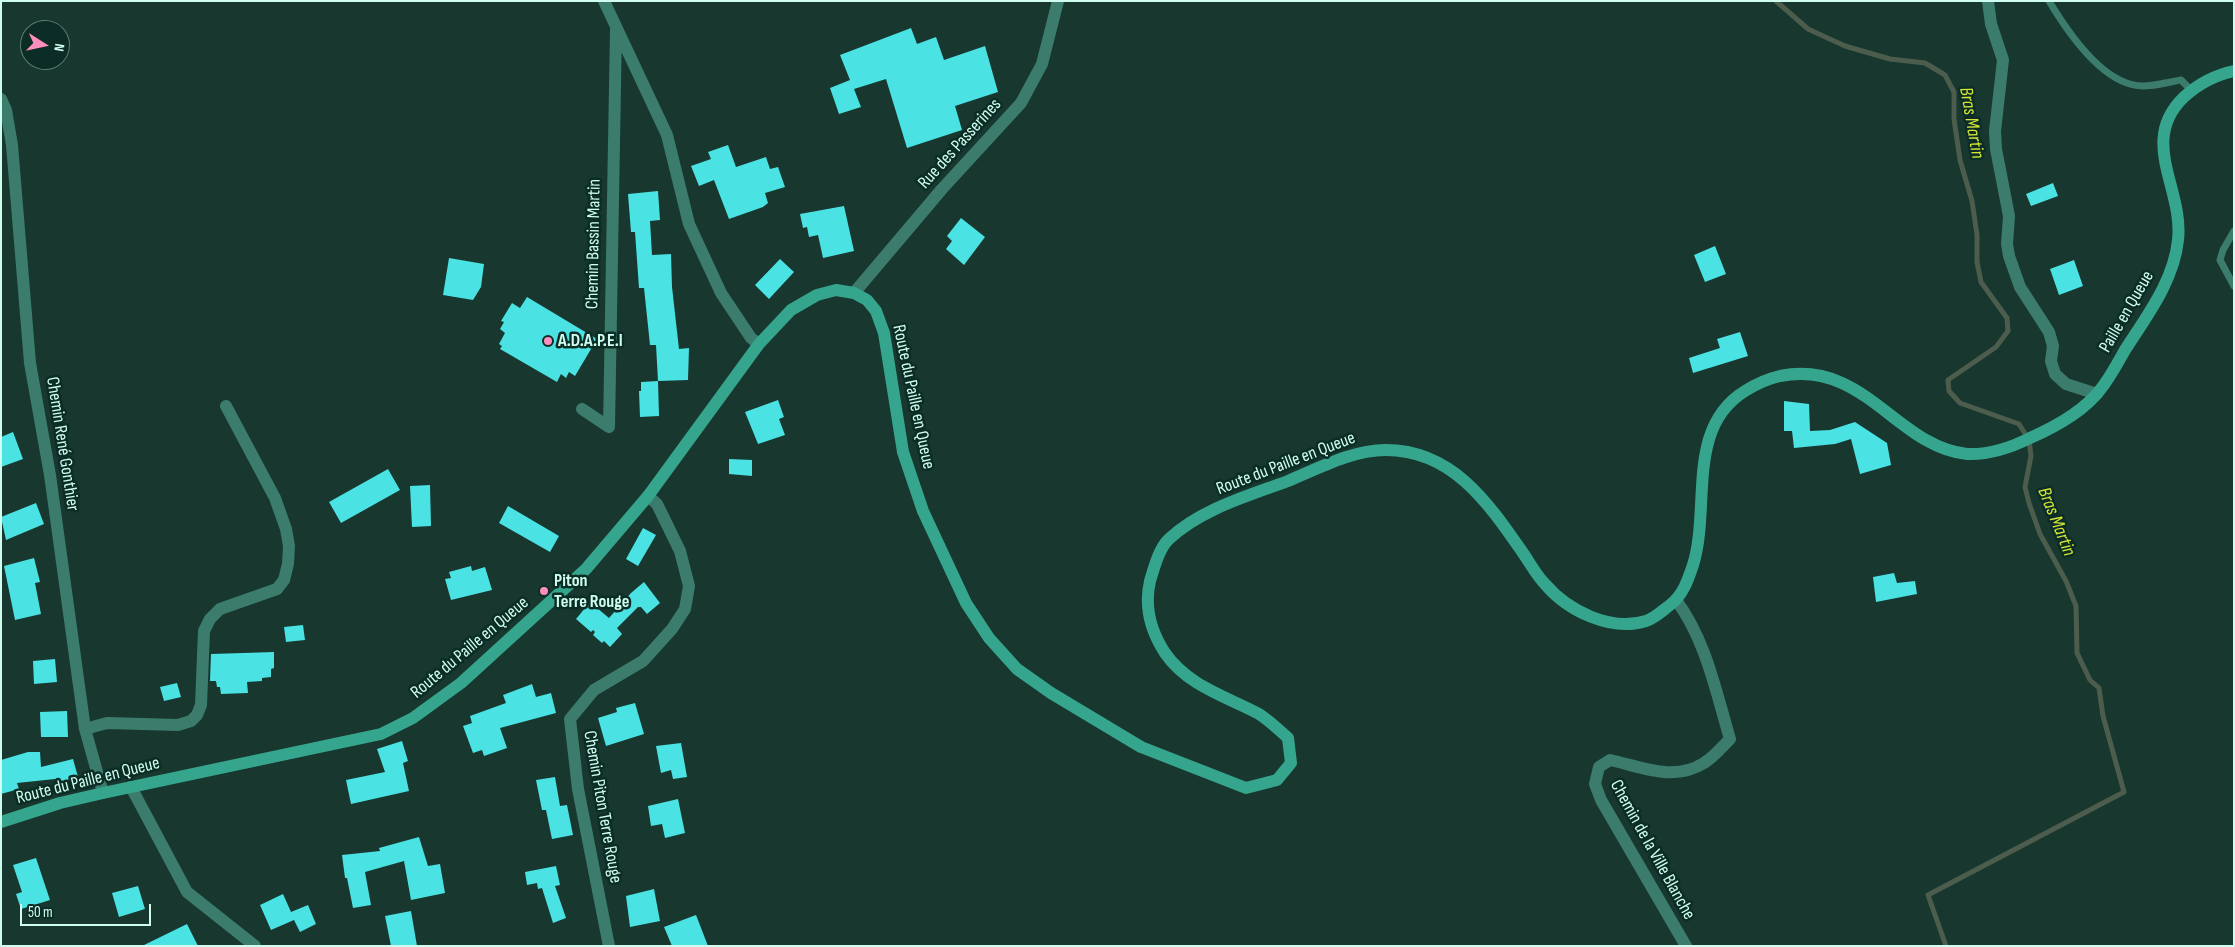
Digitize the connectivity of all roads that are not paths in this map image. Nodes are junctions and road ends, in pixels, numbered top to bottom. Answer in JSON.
{"nodes":[{"id":1,"x":604,"y":1,"type":"edge"},
{"id":2,"x":1058,"y":1,"type":"edge"},
{"id":3,"x":1988,"y":1,"type":"edge"},
{"id":4,"x":2048,"y":1,"type":"edge"},
{"id":5,"x":616,"y":29,"type":"junction"},
{"id":6,"x":2234,"y":72,"type":"edge"},
{"id":7,"x":2191,"y":90,"type":"junction"},
{"id":8,"x":1,"y":99,"type":"edge"},
{"id":9,"x":2234,"y":231,"type":"edge"},
{"id":10,"x":2234,"y":286,"type":"edge"},
{"id":11,"x":854,"y":293,"type":"junction"},
{"id":12,"x":759,"y":344,"type":"junction"},
{"id":13,"x":2097,"y":394,"type":"junction"},
{"id":14,"x":226,"y":406,"type":"dead end"},
{"id":15,"x":582,"y":409,"type":"dead end"},
{"id":16,"x":2016,"y":445,"type":"joint"},
{"id":17,"x":648,"y":496,"type":"junction"},
{"id":18,"x":1676,"y":600,"type":"junction"},
{"id":19,"x":86,"y":728,"type":"junction"},
{"id":20,"x":131,"y":787,"type":"junction"},
{"id":21,"x":103,"y":793,"type":"junction"},
{"id":22,"x":1,"y":822,"type":"edge"},
{"id":23,"x":255,"y":946,"type":"edge"},
{"id":24,"x":609,"y":946,"type":"edge"},
{"id":25,"x":1686,"y":946,"type":"edge"}],
"edges":[{"from":1,"to":5,"type":"street","name":"Chemin Bassin Martin"},
{"from":2,"to":11,"type":"street","name":"Rue des Passerines"},
{"from":3,"to":13,"type":"street"},
{"from":4,"to":7,"type":"lane"},
{"from":5,"to":12,"type":"street","name":"Chemin Bassin Martin"},
{"from":5,"to":15,"type":"street","name":"Chemin Bassin Martin"},
{"from":6,"to":7,"type":"main road","name":"Paille en Queue"},
{"from":7,"to":13,"type":"main road","name":"Paille en Queue"},
{"from":8,"to":19,"type":"street","name":"Chemin René Gonthier"},
{"from":9,"to":10,"type":"lane"},
{"from":11,"to":12,"type":"main road","name":"Route du Paille en Queue"},
{"from":11,"to":18,"type":"main road","name":"Route du Paille en Queue"},
{"from":12,"to":17,"type":"main road","name":"Route du Paille en Queue"},
{"from":13,"to":16,"type":"main road","name":"Paille en Queue"},
{"from":14,"to":19,"type":"street"},
{"from":16,"to":18,"type":"main road","name":"Route du Paille en Queue"},
{"from":17,"to":20,"type":"main road","name":"Route du Paille en Queue"},
{"from":17,"to":24,"type":"street","name":"Chemin Piton Terre Rouge"},
{"from":18,"to":25,"type":"street","name":"Chemin de la Ville Blanche"},
{"from":19,"to":21,"type":"street","name":"Chemin René Gonthier"},
{"from":20,"to":21,"type":"main road","name":"Route du Paille en Queue"},
{"from":20,"to":23,"type":"street"},
{"from":21,"to":22,"type":"main road","name":"Route du Paille en Queue"}]}
